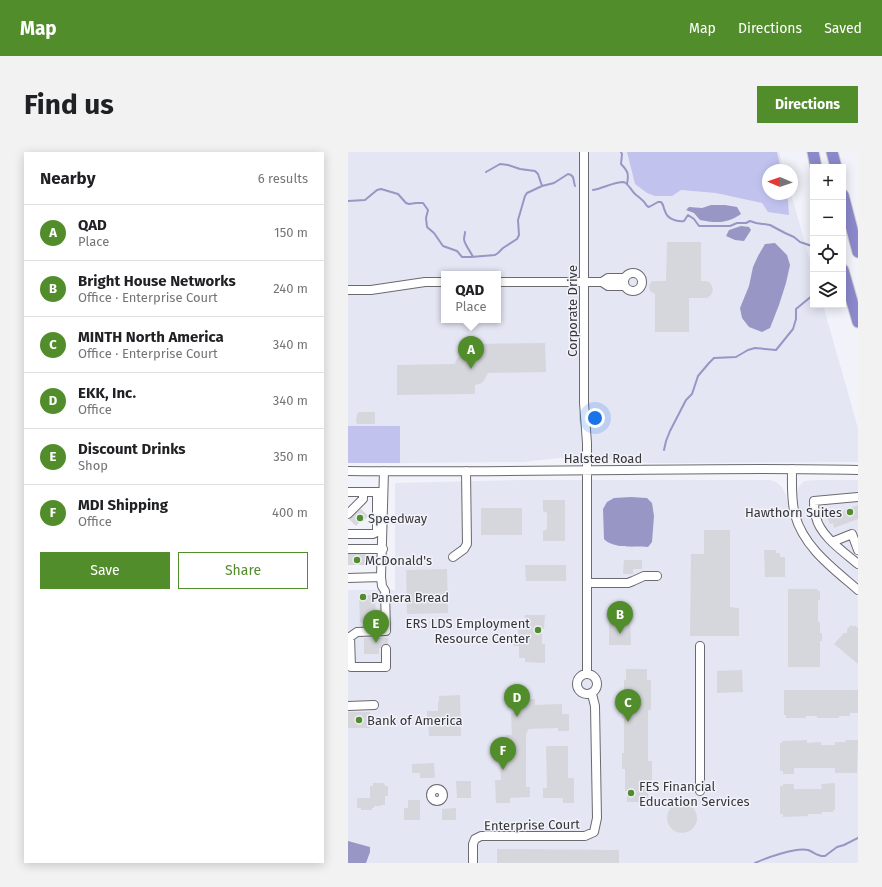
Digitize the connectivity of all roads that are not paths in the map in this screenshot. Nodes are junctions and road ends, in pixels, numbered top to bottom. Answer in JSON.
{"nodes":[{"id":1,"x":584,"y":152,"type":"edge"},
{"id":2,"x":813,"y":152,"type":"edge"},
{"id":3,"x":832,"y":152,"type":"edge"},
{"id":4,"x":815,"y":164,"type":"edge"},
{"id":5,"x":835,"y":164,"type":"edge"},
{"id":6,"x":844,"y":200,"type":"edge"},
{"id":7,"x":858,"y":252,"type":"edge"},
{"id":8,"x":844,"y":272,"type":"edge"},
{"id":9,"x":441,"y":282,"type":"edge"},
{"id":10,"x":501,"y":282,"type":"edge"},
{"id":11,"x":584,"y":282,"type":"junction"},
{"id":12,"x":624,"y":282,"type":"dead end"},
{"id":13,"x":348,"y":290,"type":"edge"},
{"id":14,"x":858,"y":322,"type":"edge"},
{"id":15,"x":792,"y":469,"type":"junction"},
{"id":16,"x":587,"y":470,"type":"junction"},
{"id":17,"x":858,"y":470,"type":"edge"},
{"id":18,"x":348,"y":471,"type":"edge"},
{"id":19,"x":384,"y":471,"type":"junction"},
{"id":20,"x":466,"y":471,"type":"junction"},
{"id":21,"x":348,"y":492,"type":"edge"},
{"id":22,"x":363,"y":492,"type":"junction"},
{"id":23,"x":380,"y":492,"type":"junction"},
{"id":24,"x":858,"y":497,"type":"edge"},
{"id":25,"x":348,"y":514,"type":"edge"},
{"id":26,"x":380,"y":532,"type":"junction"},
{"id":27,"x":349,"y":534,"type":"dead end"},
{"id":28,"x":832,"y":542,"type":"junction"},
{"id":29,"x":348,"y":549,"type":"edge"},
{"id":30,"x":383,"y":549,"type":"junction"},
{"id":31,"x":858,"y":550,"type":"edge"},
{"id":32,"x":453,"y":557,"type":"dead end"},
{"id":33,"x":858,"y":564,"type":"edge"},
{"id":34,"x":657,"y":576,"type":"dead end"},
{"id":35,"x":382,"y":577,"type":"junction"},
{"id":36,"x":348,"y":578,"type":"edge"},
{"id":37,"x":587,"y":583,"type":"junction"},
{"id":38,"x":858,"y":590,"type":"edge"},
{"id":39,"x":349,"y":637,"type":"edge"},
{"id":40,"x":700,"y":646,"type":"dead end"},
{"id":41,"x":386,"y":649,"type":"dead end"},
{"id":42,"x":587,"y":674,"type":"junction"},
{"id":43,"x":592,"y":694,"type":"junction"},
{"id":44,"x":374,"y":705,"type":"dead end"},
{"id":45,"x":348,"y":706,"type":"edge"},
{"id":46,"x":700,"y":791,"type":"dead end"},
{"id":47,"x":473,"y":863,"type":"edge"}],
"edges":[{"from":1,"to":11,"type":"street","name":"Corporate Drive"},
{"from":2,"to":4,"type":"highway"},
{"from":3,"to":5,"type":"highway"},
{"from":6,"to":7,"type":"highway"},
{"from":8,"to":14,"type":"highway"},
{"from":9,"to":13,"type":"street"},
{"from":10,"to":11,"type":"street"},
{"from":11,"to":12,"type":"street"},
{"from":11,"to":16,"type":"street","name":"Corporate Drive"},
{"from":15,"to":16,"type":"street","name":"Halsted Road"},
{"from":15,"to":17,"type":"street","name":"Halsted Road"},
{"from":15,"to":38,"type":"street"},
{"from":16,"to":20,"type":"street","name":"Halsted Road"},
{"from":16,"to":37,"type":"street"},
{"from":18,"to":19,"type":"street","name":"Halsted Road"},
{"from":19,"to":20,"type":"street","name":"Halsted Road"},
{"from":19,"to":23,"type":"street"},
{"from":20,"to":32,"type":"street"},
{"from":21,"to":22,"type":"street"},
{"from":22,"to":23,"type":"street"},
{"from":22,"to":25,"type":"street"},
{"from":23,"to":26,"type":"street"},
{"from":24,"to":28,"type":"street"},
{"from":26,"to":27,"type":"street"},
{"from":26,"to":30,"type":"street"},
{"from":28,"to":31,"type":"street"},
{"from":28,"to":33,"type":"street"},
{"from":29,"to":30,"type":"street"},
{"from":30,"to":35,"type":"street"},
{"from":34,"to":37,"type":"street"},
{"from":35,"to":36,"type":"street"},
{"from":35,"to":39,"type":"street"},
{"from":37,"to":42,"type":"street"},
{"from":39,"to":41,"type":"street"},
{"from":40,"to":46,"type":"street"},
{"from":42,"to":43,"type":"street"},
{"from":42,"to":43,"type":"street"},
{"from":43,"to":47,"type":"street","name":"Enterprise Court"},
{"from":44,"to":45,"type":"street"}]}
